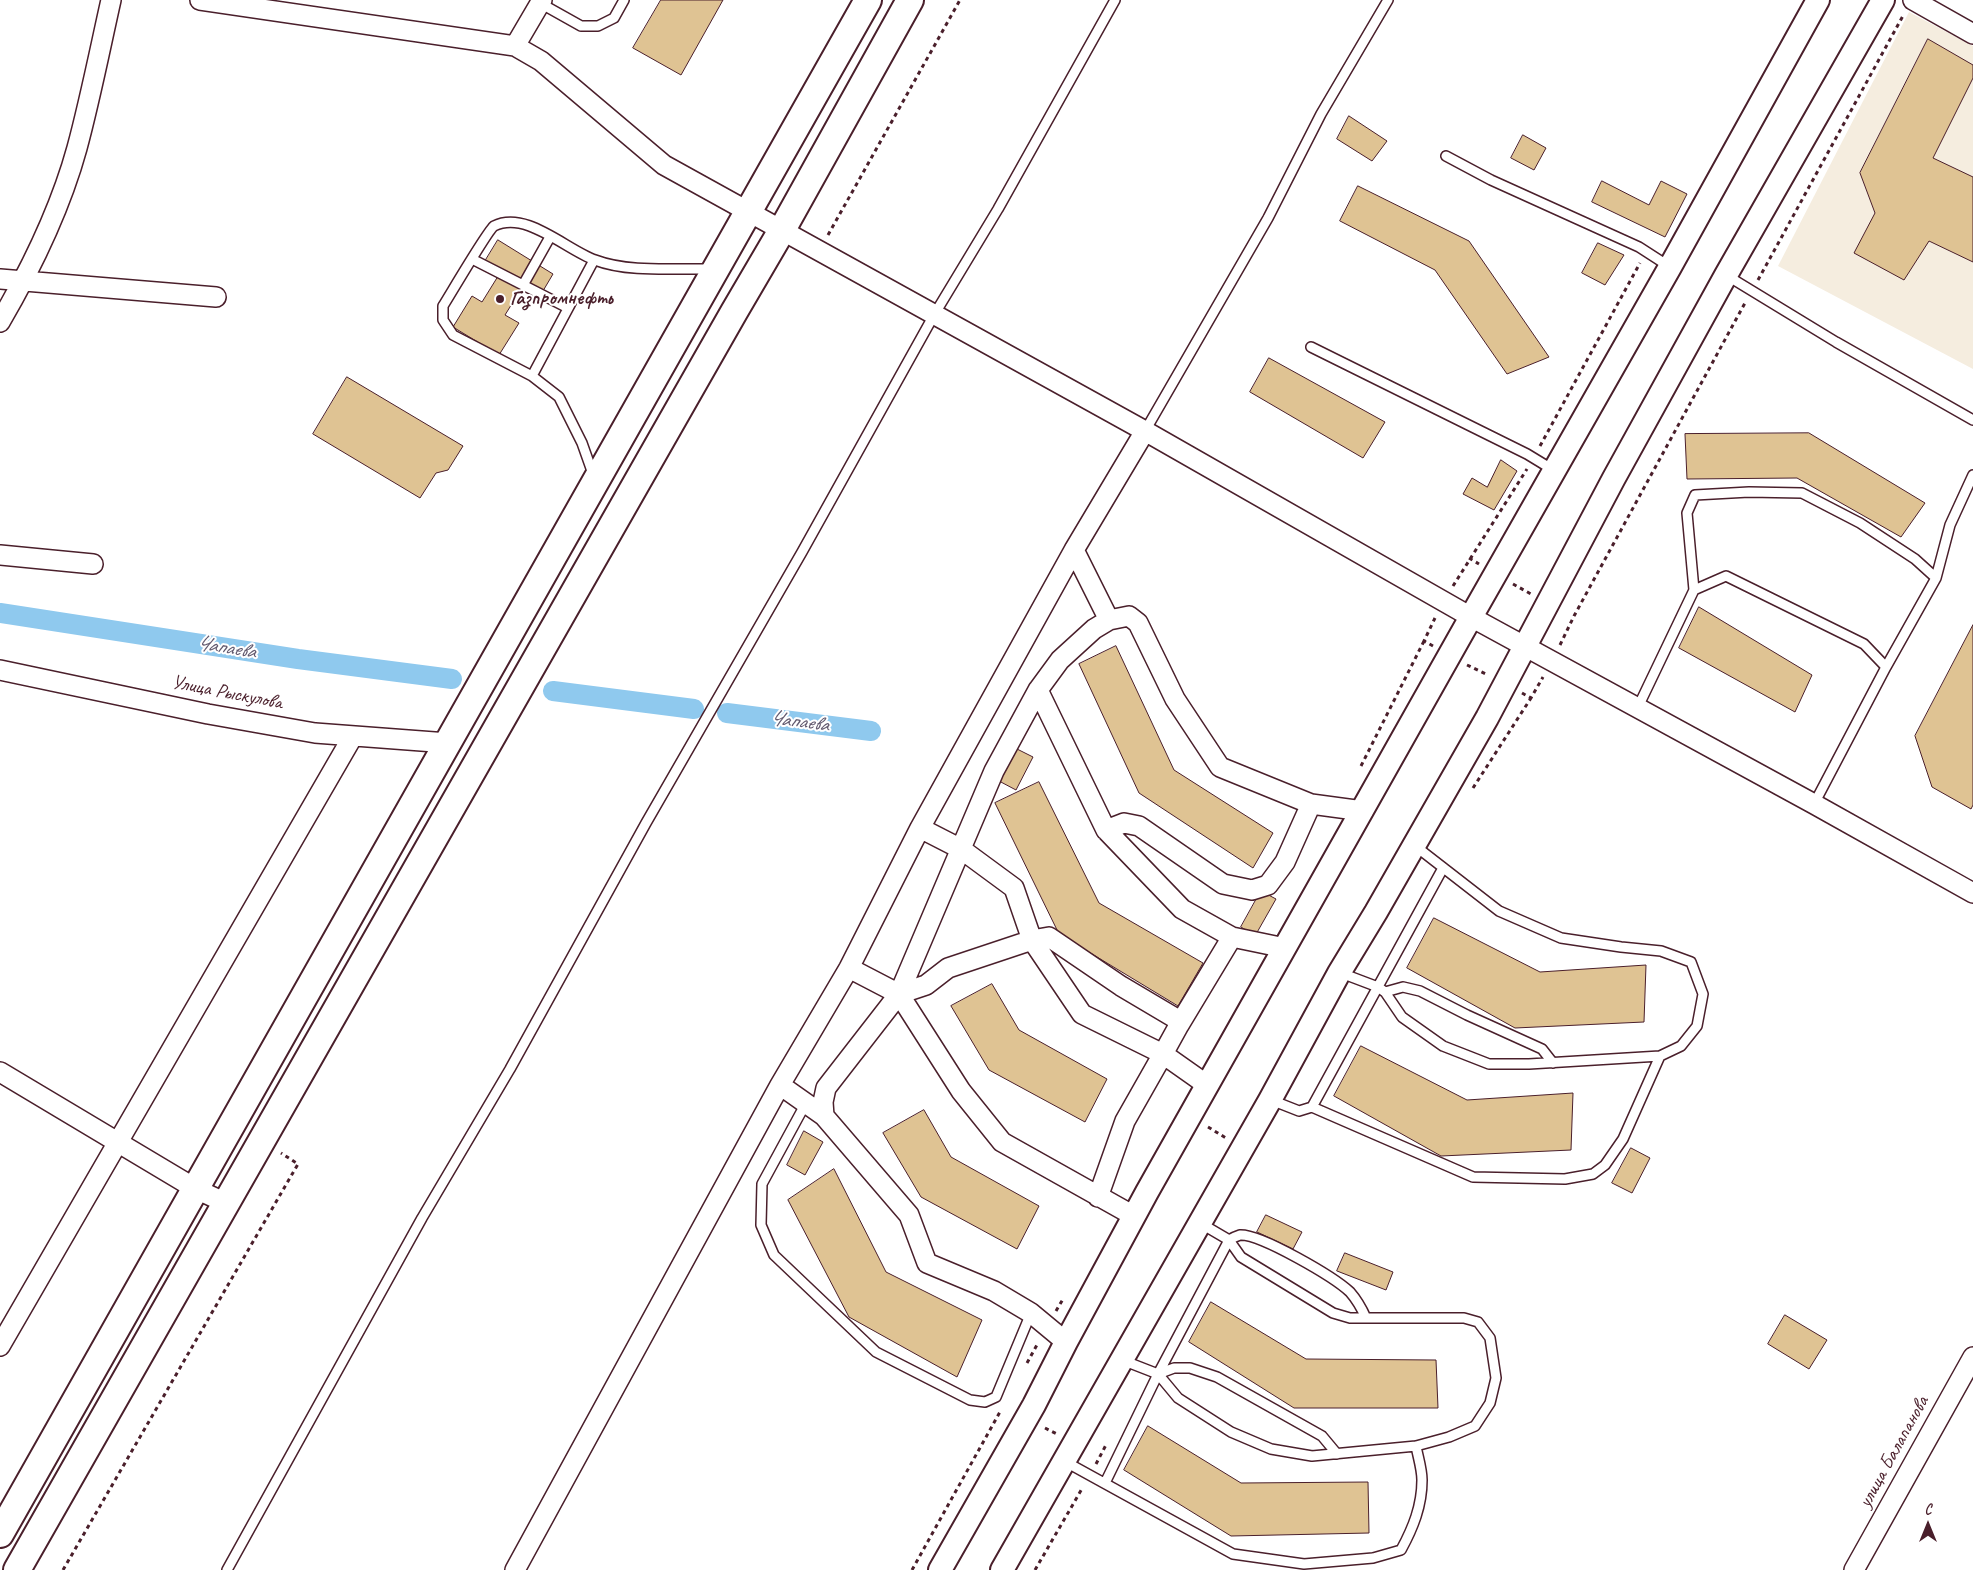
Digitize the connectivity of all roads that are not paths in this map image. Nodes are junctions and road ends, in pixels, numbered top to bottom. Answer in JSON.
{"nodes":[{"id":1,"x":111,"y":0,"type":"edge"},
{"id":2,"x":200,"y":0,"type":"edge"},
{"id":3,"x":624,"y":0,"type":"edge"},
{"id":4,"x":868,"y":0,"type":"edge"},
{"id":5,"x":910,"y":0,"type":"edge"},
{"id":6,"x":1116,"y":0,"type":"edge"},
{"id":7,"x":1388,"y":0,"type":"edge"},
{"id":8,"x":1818,"y":0,"type":"edge"},
{"id":9,"x":1883,"y":0,"type":"edge"},
{"id":10,"x":541,"y":2,"type":"edge"},
{"id":11,"x":1910,"y":4,"type":"edge"},
{"id":12,"x":1973,"y":34,"type":"edge"},
{"id":13,"x":515,"y":46,"type":"junction"},
{"id":14,"x":1446,"y":156,"type":"dead end"},
{"id":15,"x":748,"y":212,"type":"junction"},
{"id":16,"x":782,"y":230,"type":"junction"},
{"id":17,"x":550,"y":237,"type":"junction"},
{"id":18,"x":472,"y":259,"type":"junction"},
{"id":19,"x":594,"y":260,"type":"junction"},
{"id":20,"x":1670,"y":268,"type":"junction"},
{"id":21,"x":716,"y":269,"type":"junction"},
{"id":22,"x":1726,"y":275,"type":"junction"},
{"id":23,"x":0,"y":279,"type":"edge"},
{"id":24,"x":24,"y":281,"type":"junction"},
{"id":25,"x":523,"y":285,"type":"junction"},
{"id":26,"x":216,"y":297,"type":"dead end"},
{"id":27,"x":568,"y":308,"type":"junction"},
{"id":28,"x":934,"y":314,"type":"junction"},
{"id":29,"x":0,"y":322,"type":"edge"},
{"id":30,"x":1311,"y":347,"type":"dead end"},
{"id":31,"x":532,"y":376,"type":"junction"},
{"id":32,"x":1973,"y":420,"type":"edge"},
{"id":33,"x":1146,"y":431,"type":"junction"},
{"id":34,"x":1555,"y":471,"type":"junction"},
{"id":35,"x":1973,"y":475,"type":"edge"},
{"id":36,"x":596,"y":482,"type":"junction"},
{"id":37,"x":1074,"y":550,"type":"junction"},
{"id":38,"x":0,"y":555,"type":"edge"},
{"id":39,"x":93,"y":564,"type":"dead end"},
{"id":40,"x":1936,"y":578,"type":"junction"},
{"id":41,"x":1694,"y":590,"type":"junction"},
{"id":42,"x":1471,"y":617,"type":"junction"},
{"id":43,"x":1109,"y":620,"type":"junction"},
{"id":44,"x":1525,"y":645,"type":"junction"},
{"id":45,"x":1886,"y":667,"type":"junction"},
{"id":46,"x":0,"y":670,"type":"edge"},
{"id":47,"x":1038,"y":690,"type":"junction"},
{"id":48,"x":1638,"y":707,"type":"junction"},
{"id":49,"x":353,"y":736,"type":"junction"},
{"id":50,"x":448,"y":743,"type":"junction"},
{"id":51,"x":1311,"y":804,"type":"junction"},
{"id":52,"x":1814,"y":804,"type":"junction"},
{"id":53,"x":1363,"y":811,"type":"junction"},
{"id":54,"x":920,"y":828,"type":"junction"},
{"id":55,"x":1106,"y":830,"type":"junction"},
{"id":56,"x":1414,"y":845,"type":"junction"},
{"id":57,"x":961,"y":850,"type":"junction"},
{"id":58,"x":1443,"y":868,"type":"junction"},
{"id":59,"x":1973,"y":893,"type":"edge"},
{"id":60,"x":1232,"y":936,"type":"junction"},
{"id":61,"x":1032,"y":940,"type":"junction"},
{"id":62,"x":1285,"y":948,"type":"junction"},
{"id":63,"x":849,"y":968,"type":"junction"},
{"id":64,"x":1339,"y":972,"type":"junction"},
{"id":65,"x":1381,"y":989,"type":"junction"},
{"id":66,"x":899,"y":994,"type":"junction"},
{"id":67,"x":1179,"y":1024,"type":"junction"},
{"id":68,"x":1162,"y":1054,"type":"junction"},
{"id":69,"x":1660,"y":1056,"type":"junction"},
{"id":70,"x":1553,"y":1062,"type":"junction"},
{"id":71,"x":0,"y":1072,"type":"edge"},
{"id":72,"x":780,"y":1085,"type":"junction"},
{"id":73,"x":1208,"y":1085,"type":"junction"},
{"id":74,"x":1270,"y":1100,"type":"junction"},
{"id":75,"x":806,"y":1103,"type":"junction"},
{"id":76,"x":1312,"y":1107,"type":"junction"},
{"id":77,"x":824,"y":1116,"type":"junction"},
{"id":78,"x":119,"y":1143,"type":"junction"},
{"id":79,"x":196,"y":1188,"type":"junction"},
{"id":80,"x":1098,"y":1197,"type":"junction"},
{"id":81,"x":226,"y":1203,"type":"junction"},
{"id":82,"x":1134,"y":1216,"type":"junction"},
{"id":83,"x":1200,"y":1223,"type":"junction"},
{"id":84,"x":1229,"y":1240,"type":"junction"},
{"id":85,"x":1031,"y":1313,"type":"junction"},
{"id":86,"x":1366,"y":1318,"type":"junction"},
{"id":87,"x":1066,"y":1342,"type":"junction"},
{"id":88,"x":0,"y":1346,"type":"edge"},
{"id":89,"x":1973,"y":1357,"type":"edge"},
{"id":90,"x":1122,"y":1360,"type":"junction"},
{"id":91,"x":1158,"y":1374,"type":"junction"},
{"id":92,"x":1416,"y":1446,"type":"junction"},
{"id":93,"x":1069,"y":1452,"type":"junction"},
{"id":94,"x":1337,"y":1454,"type":"junction"},
{"id":95,"x":1105,"y":1484,"type":"junction"},
{"id":96,"x":0,"y":1534,"type":"edge"},
{"id":97,"x":17,"y":1570,"type":"edge"},
{"id":98,"x":227,"y":1570,"type":"edge"},
{"id":99,"x":515,"y":1570,"type":"edge"},
{"id":100,"x":940,"y":1570,"type":"edge"},
{"id":101,"x":1002,"y":1570,"type":"edge"},
{"id":102,"x":1854,"y":1570,"type":"edge"}],
"edges":[{"from":1,"to":24,"type":"street"},
{"from":2,"to":13,"type":"street"},
{"from":3,"to":10,"type":"lane"},
{"from":4,"to":15,"type":"main road"},
{"from":5,"to":16,"type":"main road"},
{"from":6,"to":28,"type":"lane"},
{"from":7,"to":33,"type":"lane"},
{"from":8,"to":20,"type":"street"},
{"from":9,"to":22,"type":"street"},
{"from":10,"to":13,"type":"street"},
{"from":11,"to":12,"type":"street"},
{"from":13,"to":15,"type":"street"},
{"from":14,"to":20,"type":"lane"},
{"from":15,"to":16,"type":"street"},
{"from":15,"to":21,"type":"main road"},
{"from":16,"to":28,"type":"street"},
{"from":16,"to":81,"type":"main road"},
{"from":17,"to":18,"type":"lane"},
{"from":17,"to":19,"type":"lane"},
{"from":17,"to":25,"type":"lane"},
{"from":18,"to":25,"type":"lane"},
{"from":18,"to":31,"type":"lane"},
{"from":19,"to":21,"type":"lane"},
{"from":19,"to":27,"type":"lane"},
{"from":20,"to":34,"type":"street"},
{"from":21,"to":36,"type":"main road"},
{"from":22,"to":32,"type":"lane"},
{"from":22,"to":44,"type":"street"},
{"from":23,"to":24,"type":"street"},
{"from":24,"to":26,"type":"street"},
{"from":24,"to":29,"type":"street"},
{"from":25,"to":27,"type":"lane"},
{"from":27,"to":31,"type":"lane"},
{"from":28,"to":33,"type":"street"},
{"from":28,"to":98,"type":"lane"},
{"from":30,"to":34,"type":"lane"},
{"from":31,"to":36,"type":"lane"},
{"from":33,"to":37,"type":"street"},
{"from":33,"to":42,"type":"street"},
{"from":34,"to":42,"type":"street"},
{"from":35,"to":40,"type":"lane"},
{"from":36,"to":50,"type":"main road"},
{"from":37,"to":43,"type":"street"},
{"from":37,"to":54,"type":"street"},
{"from":38,"to":39,"type":"street"},
{"from":40,"to":41,"type":"lane"},
{"from":40,"to":45,"type":"lane"},
{"from":41,"to":45,"type":"lane"},
{"from":41,"to":48,"type":"lane"},
{"from":42,"to":44,"type":"street"},
{"from":42,"to":53,"type":"street"},
{"from":43,"to":47,"type":"street"},
{"from":43,"to":51,"type":"street"},
{"from":44,"to":48,"type":"street"},
{"from":44,"to":56,"type":"street"},
{"from":45,"to":52,"type":"lane"},
{"from":46,"to":49,"type":"street","name":"Улица Рыскулова"},
{"from":47,"to":55,"type":"street"},
{"from":47,"to":57,"type":"street"},
{"from":48,"to":52,"type":"street"},
{"from":49,"to":50,"type":"street","name":"Улица Рыскулова"},
{"from":49,"to":78,"type":"street"},
{"from":50,"to":79,"type":"main road"},
{"from":51,"to":53,"type":"street"},
{"from":51,"to":55,"type":"street"},
{"from":52,"to":59,"type":"street"},
{"from":53,"to":62,"type":"street"},
{"from":54,"to":57,"type":"street"},
{"from":54,"to":63,"type":"street"},
{"from":55,"to":60,"type":"street"},
{"from":56,"to":58,"type":"lane"},
{"from":56,"to":64,"type":"street"},
{"from":57,"to":61,"type":"street"},
{"from":57,"to":66,"type":"street"},
{"from":58,"to":65,"type":"lane"},
{"from":58,"to":69,"type":"lane"},
{"from":60,"to":62,"type":"street"},
{"from":60,"to":67,"type":"street"},
{"from":61,"to":66,"type":"street"},
{"from":61,"to":67,"type":"street"},
{"from":61,"to":68,"type":"street"},
{"from":62,"to":73,"type":"street"},
{"from":63,"to":66,"type":"street"},
{"from":63,"to":72,"type":"street"},
{"from":64,"to":65,"type":"lane"},
{"from":64,"to":74,"type":"street"},
{"from":65,"to":70,"type":"lane"},
{"from":65,"to":70,"type":"lane"},
{"from":65,"to":76,"type":"lane"},
{"from":66,"to":77,"type":"street"},
{"from":66,"to":80,"type":"street"},
{"from":67,"to":68,"type":"street"},
{"from":68,"to":73,"type":"street"},
{"from":68,"to":80,"type":"street"},
{"from":69,"to":70,"type":"lane"},
{"from":69,"to":76,"type":"lane"},
{"from":71,"to":78,"type":"street"},
{"from":72,"to":75,"type":"street"},
{"from":72,"to":99,"type":"street"},
{"from":73,"to":82,"type":"street"},
{"from":74,"to":76,"type":"lane"},
{"from":74,"to":83,"type":"street"},
{"from":75,"to":77,"type":"street"},
{"from":75,"to":85,"type":"lane"},
{"from":77,"to":85,"type":"street"},
{"from":78,"to":79,"type":"street"},
{"from":78,"to":88,"type":"street"},
{"from":79,"to":81,"type":"street"},
{"from":79,"to":96,"type":"main road"},
{"from":80,"to":82,"type":"street"},
{"from":81,"to":97,"type":"main road"},
{"from":82,"to":87,"type":"street"},
{"from":83,"to":84,"type":"lane"},
{"from":83,"to":90,"type":"street"},
{"from":84,"to":86,"type":"lane"},
{"from":84,"to":86,"type":"lane"},
{"from":84,"to":91,"type":"lane"},
{"from":85,"to":87,"type":"street"},
{"from":86,"to":92,"type":"lane"},
{"from":87,"to":100,"type":"street"},
{"from":89,"to":102,"type":"street","name":"улица Балапанова"},
{"from":90,"to":91,"type":"lane"},
{"from":90,"to":93,"type":"street"},
{"from":91,"to":94,"type":"lane"},
{"from":91,"to":94,"type":"lane"},
{"from":91,"to":95,"type":"lane"},
{"from":92,"to":94,"type":"lane"},
{"from":92,"to":95,"type":"lane"},
{"from":93,"to":95,"type":"lane"},
{"from":93,"to":101,"type":"street"}]}
